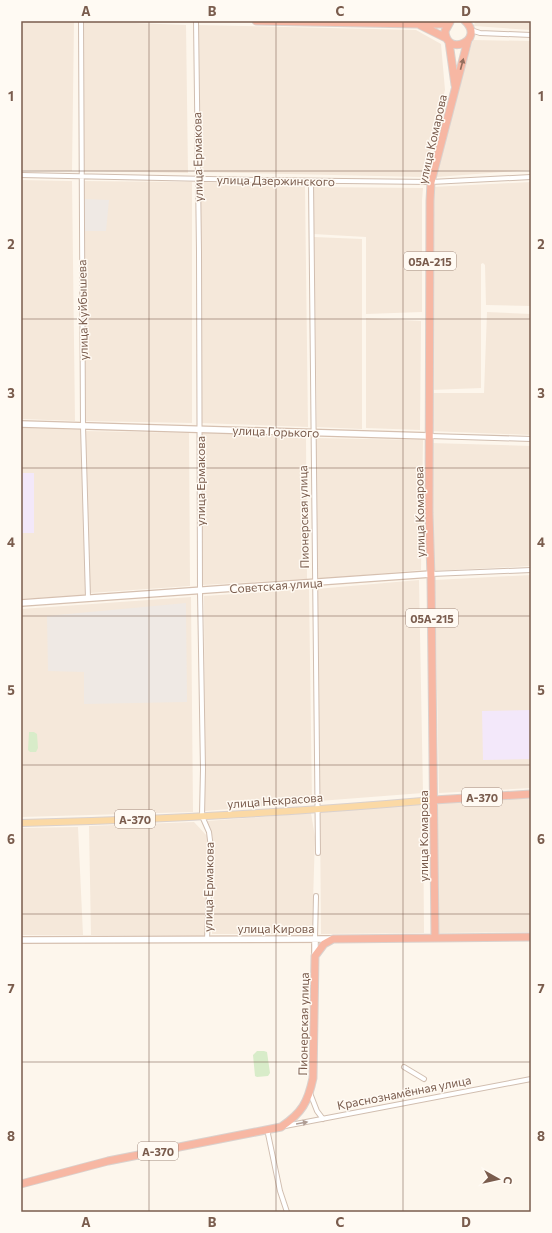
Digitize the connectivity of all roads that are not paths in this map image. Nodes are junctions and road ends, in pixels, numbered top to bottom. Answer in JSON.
{"nodes":[{"id":1,"x":81,"y":21,"type":"edge"},
{"id":2,"x":196,"y":21,"type":"edge"},
{"id":3,"x":256,"y":21,"type":"edge"},
{"id":4,"x":465,"y":21,"type":"edge"},
{"id":5,"x":473,"y":21,"type":"edge"},
{"id":6,"x":449,"y":22,"type":"edge"},
{"id":7,"x":418,"y":24,"type":"junction"},
{"id":8,"x":470,"y":35,"type":"junction"},
{"id":9,"x":531,"y":35,"type":"edge"},
{"id":10,"x":448,"y":40,"type":"junction"},
{"id":11,"x":455,"y":89,"type":"junction"},
{"id":12,"x":21,"y":175,"type":"edge"},
{"id":13,"x":82,"y":176,"type":"junction"},
{"id":14,"x":531,"y":177,"type":"edge"},
{"id":15,"x":198,"y":178,"type":"junction"},
{"id":16,"x":311,"y":181,"type":"junction"},
{"id":17,"x":431,"y":182,"type":"junction"},
{"id":18,"x":21,"y":424,"type":"edge"},
{"id":19,"x":84,"y":426,"type":"junction"},
{"id":20,"x":200,"y":428,"type":"junction"},
{"id":21,"x":313,"y":432,"type":"junction"},
{"id":22,"x":430,"y":436,"type":"junction"},
{"id":23,"x":531,"y":439,"type":"edge"},
{"id":24,"x":531,"y":570,"type":"edge"},
{"id":25,"x":431,"y":574,"type":"junction"},
{"id":26,"x":315,"y":583,"type":"junction"},
{"id":27,"x":200,"y":591,"type":"junction"},
{"id":28,"x":88,"y":598,"type":"junction"},
{"id":29,"x":21,"y":604,"type":"edge"},
{"id":30,"x":531,"y":794,"type":"edge"},
{"id":31,"x":434,"y":800,"type":"junction"},
{"id":32,"x":318,"y":808,"type":"junction"},
{"id":33,"x":202,"y":816,"type":"junction"},
{"id":34,"x":21,"y":822,"type":"edge"},
{"id":35,"x":318,"y":853,"type":"dead end"},
{"id":36,"x":316,"y":896,"type":"dead end"},
{"id":37,"x":531,"y":937,"type":"edge"},
{"id":38,"x":434,"y":938,"type":"junction"},
{"id":39,"x":207,"y":939,"type":"junction"},
{"id":40,"x":315,"y":939,"type":"junction"},
{"id":41,"x":333,"y":939,"type":"junction"},
{"id":42,"x":21,"y":940,"type":"edge"},
{"id":43,"x":315,"y":956,"type":"junction"},
{"id":44,"x":404,"y":1067,"type":"dead end"},
{"id":45,"x":424,"y":1079,"type":"dead end"},
{"id":46,"x":531,"y":1079,"type":"edge"},
{"id":47,"x":310,"y":1093,"type":"junction"},
{"id":48,"x":294,"y":1119,"type":"joint"},
{"id":49,"x":323,"y":1119,"type":"junction"},
{"id":50,"x":281,"y":1127,"type":"junction"},
{"id":51,"x":267,"y":1130,"type":"junction"},
{"id":52,"x":21,"y":1184,"type":"edge"},
{"id":53,"x":287,"y":1212,"type":"edge"}],
"edges":[{"from":1,"to":13,"type":"street","name":"улица Куйбышева"},
{"from":2,"to":15,"type":"street","name":"улица Ермакова"},
{"from":3,"to":7,"type":"highway"},
{"from":4,"to":8,"type":"highway"},
{"from":5,"to":8,"type":"highway","name":"улица Комарова","number":"05А-215"},
{"from":6,"to":7,"type":"highway"},
{"from":6,"to":10,"type":"highway","number":"05А-215"},
{"from":7,"to":10,"type":"highway"},
{"from":8,"to":9,"type":"street"},
{"from":8,"to":10,"type":"highway"},
{"from":11,"to":8,"type":"highway","name":"улица Комарова","number":"05А-215","one_way":true},
{"from":10,"to":11,"type":"highway","name":"улица Комарова","number":"05А-215"},
{"from":11,"to":17,"type":"highway","name":"улица Комарова","number":"05А-215"},
{"from":12,"to":13,"type":"street","name":"улица Дзержинского"},
{"from":13,"to":15,"type":"street","name":"улица Дзержинского"},
{"from":13,"to":19,"type":"street","name":"улица Куйбышева"},
{"from":14,"to":17,"type":"street","name":"улица Дзержинского"},
{"from":15,"to":16,"type":"street","name":"улица Дзержинского"},
{"from":15,"to":20,"type":"street","name":"улица Ермакова"},
{"from":16,"to":17,"type":"street","name":"улица Дзержинского"},
{"from":16,"to":21,"type":"street","name":"Пионерская улица"},
{"from":17,"to":22,"type":"highway","name":"улица Комарова","number":"05А-215"},
{"from":18,"to":19,"type":"main road","name":"улица Горького"},
{"from":19,"to":20,"type":"main road","name":"улица Горького"},
{"from":19,"to":28,"type":"street","name":"улица Куйбышева"},
{"from":20,"to":21,"type":"main road","name":"улица Горького"},
{"from":20,"to":27,"type":"street","name":"улица Ермакова"},
{"from":21,"to":22,"type":"main road","name":"улица Горького"},
{"from":21,"to":26,"type":"street","name":"Пионерская улица"},
{"from":22,"to":23,"type":"street","name":"улица Горького"},
{"from":22,"to":25,"type":"highway","name":"улица Комарова","number":"05А-215"},
{"from":24,"to":25,"type":"street","name":"Советская улица"},
{"from":25,"to":26,"type":"main road","name":"Советская улица"},
{"from":25,"to":31,"type":"highway","name":"улица Комарова","number":"05А-215"},
{"from":26,"to":27,"type":"main road","name":"Советская улица"},
{"from":26,"to":32,"type":"street","name":"Пионерская улица"},
{"from":27,"to":28,"type":"main road","name":"Советская улица"},
{"from":27,"to":33,"type":"street","name":"улица Ермакова"},
{"from":28,"to":29,"type":"main road","name":"Советская улица"},
{"from":30,"to":31,"type":"highway","name":"улица Некрасова","number":"А-370"},
{"from":31,"to":32,"type":"main road","name":"улица Некрасова","number":"А-370"},
{"from":31,"to":38,"type":"highway","name":"улица Комарова"},
{"from":32,"to":33,"type":"main road","name":"улица Некрасова","number":"А-370"},
{"from":32,"to":35,"type":"street","name":"Пионерская улица"},
{"from":33,"to":34,"type":"main road","name":"улица Некрасова","number":"А-370"},
{"from":33,"to":39,"type":"street","name":"улица Ермакова"},
{"from":36,"to":40,"type":"street","name":"Пионерская улица"},
{"from":37,"to":38,"type":"highway","name":"улица Кирова"},
{"from":38,"to":41,"type":"highway","name":"улица Кирова"},
{"from":39,"to":40,"type":"main road","name":"улица Кирова"},
{"from":39,"to":42,"type":"main road","name":"улица Кирова"},
{"from":40,"to":41,"type":"main road","name":"улица Кирова"},
{"from":40,"to":43,"type":"main road","name":"Пионерская улица"},
{"from":41,"to":43,"type":"highway","name":"Пионерская улица"},
{"from":43,"to":47,"type":"highway","name":"Пионерская улица","number":"А-370"},
{"from":44,"to":45,"type":"street"},
{"from":46,"to":49,"type":"street","name":"Краснознамённая улица"},
{"from":47,"to":48,"type":"highway","name":"Пионерская улица","number":"А-370"},
{"from":47,"to":49,"type":"street","name":"Пионерская улица"},
{"from":48,"to":50,"type":"highway","name":"Краснознамённая улица","number":"А-370"},
{"from":50,"to":49,"type":"street","name":"Краснознамённая улица","one_way":true},
{"from":50,"to":51,"type":"highway","name":"Краснознамённая улица","number":"А-370"},
{"from":51,"to":52,"type":"highway","name":"Краснознамённая улица","number":"А-370"},
{"from":51,"to":53,"type":"street"}]}
